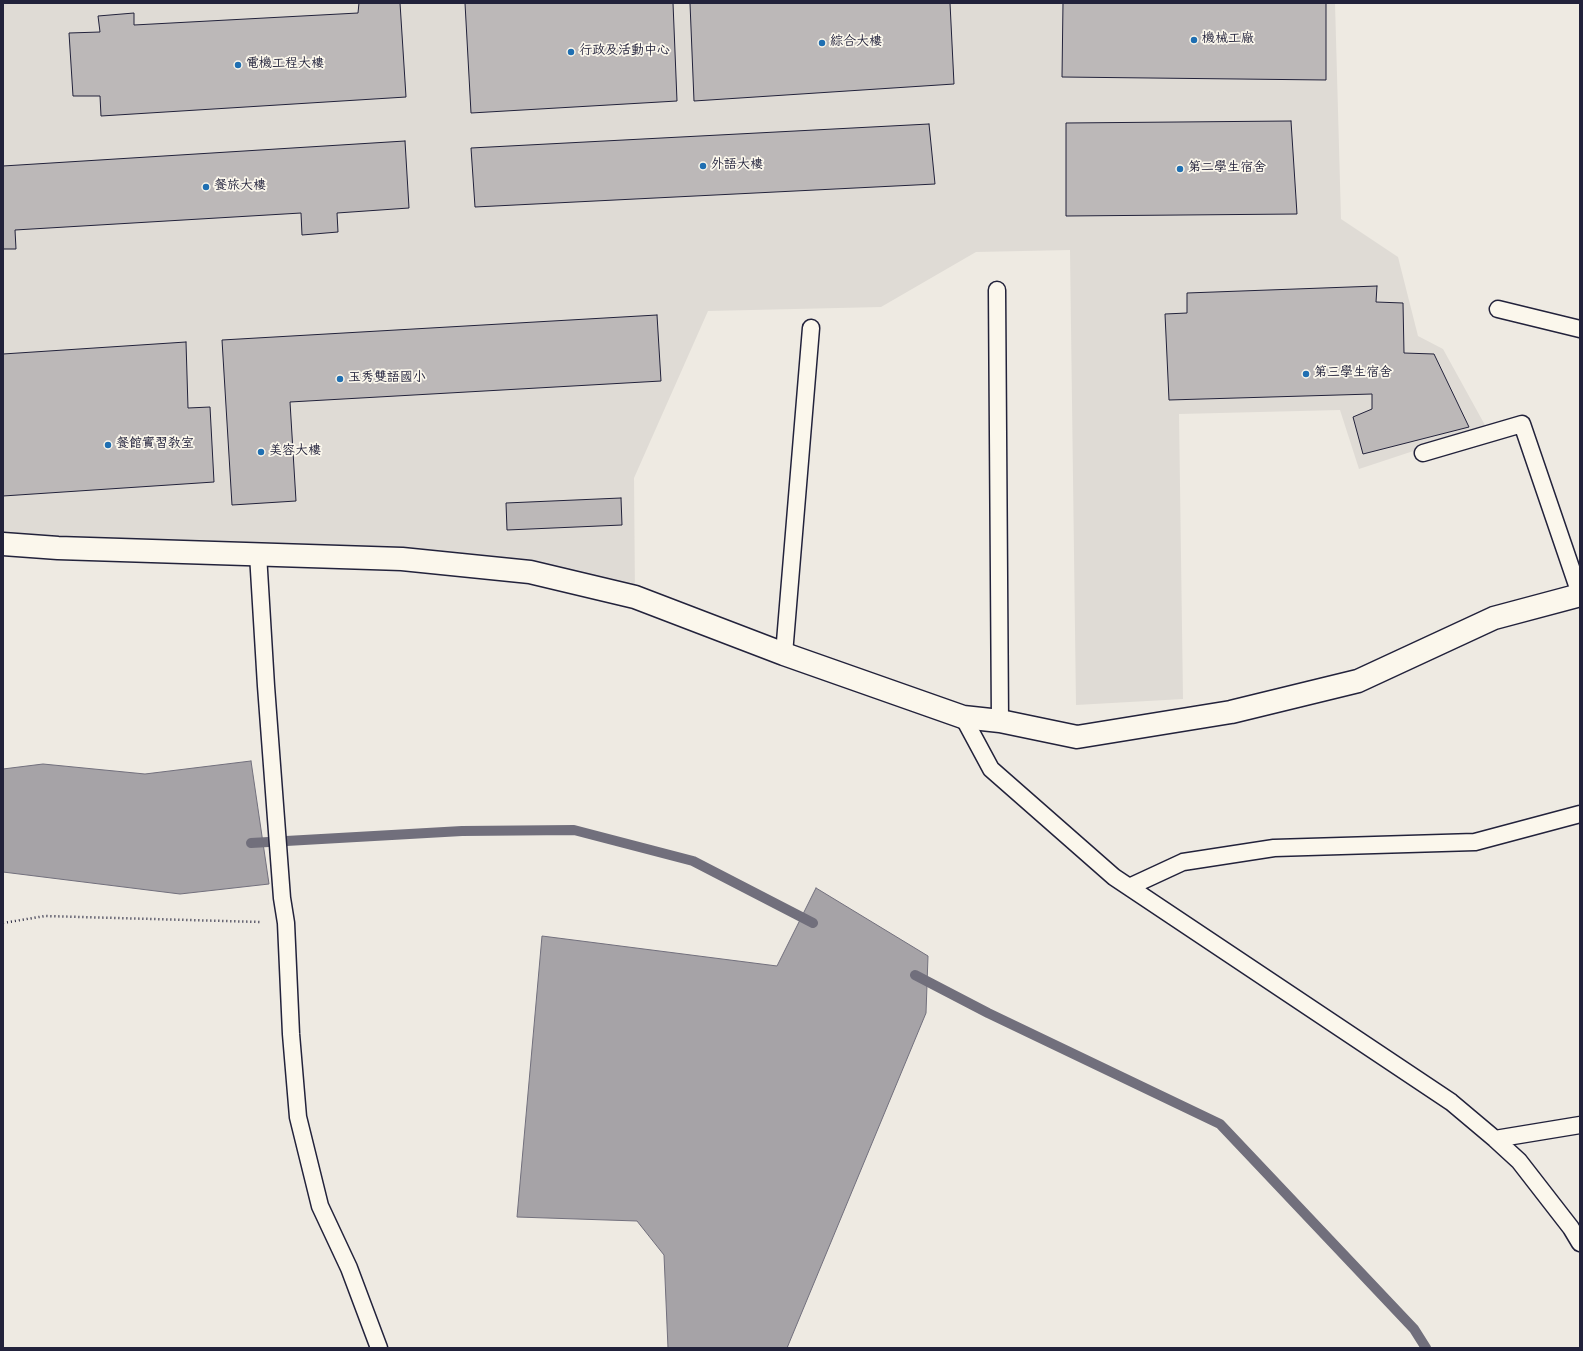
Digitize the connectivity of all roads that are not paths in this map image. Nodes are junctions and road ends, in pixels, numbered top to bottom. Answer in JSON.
{"nodes":[{"id":1,"x":997,"y":290,"type":"dead end"},
{"id":2,"x":1498,"y":309,"type":"dead end"},
{"id":3,"x":811,"y":328,"type":"dead end"},
{"id":4,"x":1580,"y":329,"type":"edge"},
{"id":5,"x":1423,"y":453,"type":"dead end"},
{"id":6,"x":3,"y":544,"type":"edge"},
{"id":7,"x":258,"y":554,"type":"junction"},
{"id":8,"x":1580,"y":595,"type":"edge"},
{"id":9,"x":784,"y":654,"type":"junction"},
{"id":10,"x":963,"y":717,"type":"junction"},
{"id":11,"x":1000,"y":721,"type":"junction"},
{"id":12,"x":1580,"y":814,"type":"edge"},
{"id":13,"x":1129,"y":887,"type":"junction"},
{"id":14,"x":1580,"y":1125,"type":"edge"},
{"id":15,"x":1495,"y":1139,"type":"junction"},
{"id":16,"x":1580,"y":1243,"type":"edge"},
{"id":17,"x":379,"y":1348,"type":"edge"}],
"edges":[{"from":1,"to":11,"type":"lane"},
{"from":2,"to":4,"type":"lane"},
{"from":3,"to":9,"type":"lane"},
{"from":5,"to":8,"type":"lane"},
{"from":6,"to":7,"type":"street"},
{"from":7,"to":9,"type":"street"},
{"from":7,"to":17,"type":"lane"},
{"from":8,"to":11,"type":"street"},
{"from":9,"to":10,"type":"street"},
{"from":10,"to":11,"type":"street"},
{"from":10,"to":13,"type":"lane"},
{"from":12,"to":13,"type":"lane"},
{"from":13,"to":15,"type":"lane"},
{"from":14,"to":15,"type":"lane"},
{"from":15,"to":16,"type":"lane"}]}
